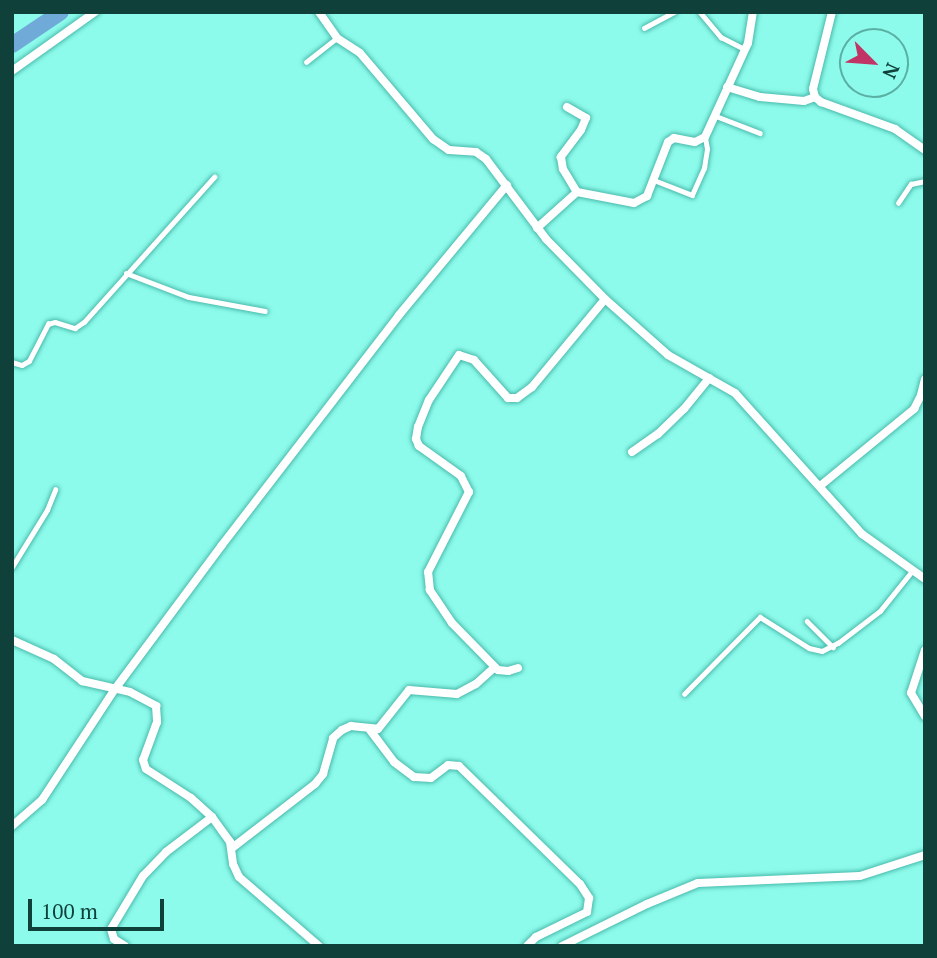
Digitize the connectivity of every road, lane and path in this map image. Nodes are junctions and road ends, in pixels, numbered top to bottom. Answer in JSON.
{"nodes":[{"id":1,"x":95,"y":12,"type":"edge"},
{"id":2,"x":319,"y":12,"type":"edge"},
{"id":3,"x":674,"y":12,"type":"edge"},
{"id":4,"x":700,"y":12,"type":"edge"},
{"id":5,"x":753,"y":12,"type":"edge"},
{"id":6,"x":832,"y":12,"type":"edge"},
{"id":7,"x":644,"y":28,"type":"dead end"},
{"id":8,"x":337,"y":37,"type":"junction"},
{"id":9,"x":745,"y":50,"type":"junction"},
{"id":10,"x":306,"y":62,"type":"dead end"},
{"id":11,"x":12,"y":71,"type":"edge"},
{"id":12,"x":727,"y":87,"type":"junction"},
{"id":13,"x":815,"y":97,"type":"junction"},
{"id":14,"x":566,"y":107,"type":"dead end"},
{"id":15,"x":715,"y":115,"type":"junction"},
{"id":16,"x":760,"y":133,"type":"dead end"},
{"id":17,"x":705,"y":137,"type":"junction"},
{"id":18,"x":925,"y":150,"type":"edge"},
{"id":19,"x":214,"y":177,"type":"dead end"},
{"id":20,"x":654,"y":180,"type":"junction"},
{"id":21,"x":925,"y":181,"type":"edge"},
{"id":22,"x":507,"y":185,"type":"junction"},
{"id":23,"x":577,"y":192,"type":"junction"},
{"id":24,"x":898,"y":203,"type":"dead end"},
{"id":25,"x":537,"y":228,"type":"junction"},
{"id":26,"x":127,"y":273,"type":"junction"},
{"id":27,"x":605,"y":299,"type":"junction"},
{"id":28,"x":265,"y":311,"type":"dead end"},
{"id":29,"x":12,"y":362,"type":"edge"},
{"id":30,"x":709,"y":378,"type":"junction"},
{"id":31,"x":925,"y":379,"type":"edge"},
{"id":32,"x":632,"y":452,"type":"dead end"},
{"id":33,"x":820,"y":486,"type":"junction"},
{"id":34,"x":55,"y":490,"type":"dead end"},
{"id":35,"x":12,"y":568,"type":"edge"},
{"id":36,"x":912,"y":570,"type":"junction"},
{"id":37,"x":923,"y":576,"type":"edge"},
{"id":38,"x":807,"y":621,"type":"dead end"},
{"id":39,"x":12,"y":640,"type":"edge"},
{"id":40,"x":832,"y":647,"type":"junction"},
{"id":41,"x":925,"y":650,"type":"edge"},
{"id":42,"x":495,"y":667,"type":"junction"},
{"id":43,"x":518,"y":668,"type":"dead end"},
{"id":44,"x":115,"y":689,"type":"junction"},
{"id":45,"x":684,"y":694,"type":"dead end"},
{"id":46,"x":925,"y":716,"type":"edge"},
{"id":47,"x":370,"y":730,"type":"junction"},
{"id":48,"x":212,"y":817,"type":"junction"},
{"id":49,"x":12,"y":826,"type":"edge"},
{"id":50,"x":232,"y":848,"type":"junction"},
{"id":51,"x":925,"y":855,"type":"edge"},
{"id":52,"x":125,"y":946,"type":"edge"},
{"id":53,"x":319,"y":946,"type":"edge"},
{"id":54,"x":527,"y":946,"type":"edge"},
{"id":55,"x":562,"y":946,"type":"edge"}],
"edges":[{"from":1,"to":11,"type":"street"},
{"from":2,"to":8,"type":"street"},
{"from":3,"to":7,"type":"lane"},
{"from":4,"to":9,"type":"lane"},
{"from":5,"to":9,"type":"street"},
{"from":6,"to":13,"type":"street"},
{"from":8,"to":10,"type":"lane"},
{"from":8,"to":22,"type":"street"},
{"from":9,"to":12,"type":"street"},
{"from":12,"to":13,"type":"street"},
{"from":12,"to":15,"type":"street"},
{"from":13,"to":18,"type":"street"},
{"from":14,"to":23,"type":"street"},
{"from":15,"to":16,"type":"lane"},
{"from":15,"to":17,"type":"street"},
{"from":17,"to":20,"type":"street"},
{"from":17,"to":20,"type":"lane"},
{"from":19,"to":26,"type":"lane"},
{"from":20,"to":23,"type":"street"},
{"from":21,"to":24,"type":"lane"},
{"from":22,"to":25,"type":"street"},
{"from":22,"to":44,"type":"street"},
{"from":23,"to":25,"type":"street"},
{"from":25,"to":27,"type":"street"},
{"from":26,"to":28,"type":"lane"},
{"from":26,"to":29,"type":"lane"},
{"from":27,"to":30,"type":"street"},
{"from":27,"to":42,"type":"street"},
{"from":30,"to":32,"type":"street"},
{"from":30,"to":33,"type":"street"},
{"from":31,"to":33,"type":"street"},
{"from":33,"to":36,"type":"street"},
{"from":34,"to":35,"type":"lane"},
{"from":36,"to":37,"type":"street"},
{"from":36,"to":40,"type":"lane"},
{"from":38,"to":40,"type":"lane"},
{"from":39,"to":44,"type":"street"},
{"from":40,"to":45,"type":"lane"},
{"from":41,"to":46,"type":"street"},
{"from":42,"to":43,"type":"street"},
{"from":42,"to":47,"type":"street"},
{"from":44,"to":48,"type":"street"},
{"from":44,"to":49,"type":"street"},
{"from":47,"to":50,"type":"street"},
{"from":47,"to":54,"type":"street"},
{"from":48,"to":50,"type":"street"},
{"from":48,"to":52,"type":"street"},
{"from":50,"to":53,"type":"street"},
{"from":51,"to":55,"type":"street"}]}
